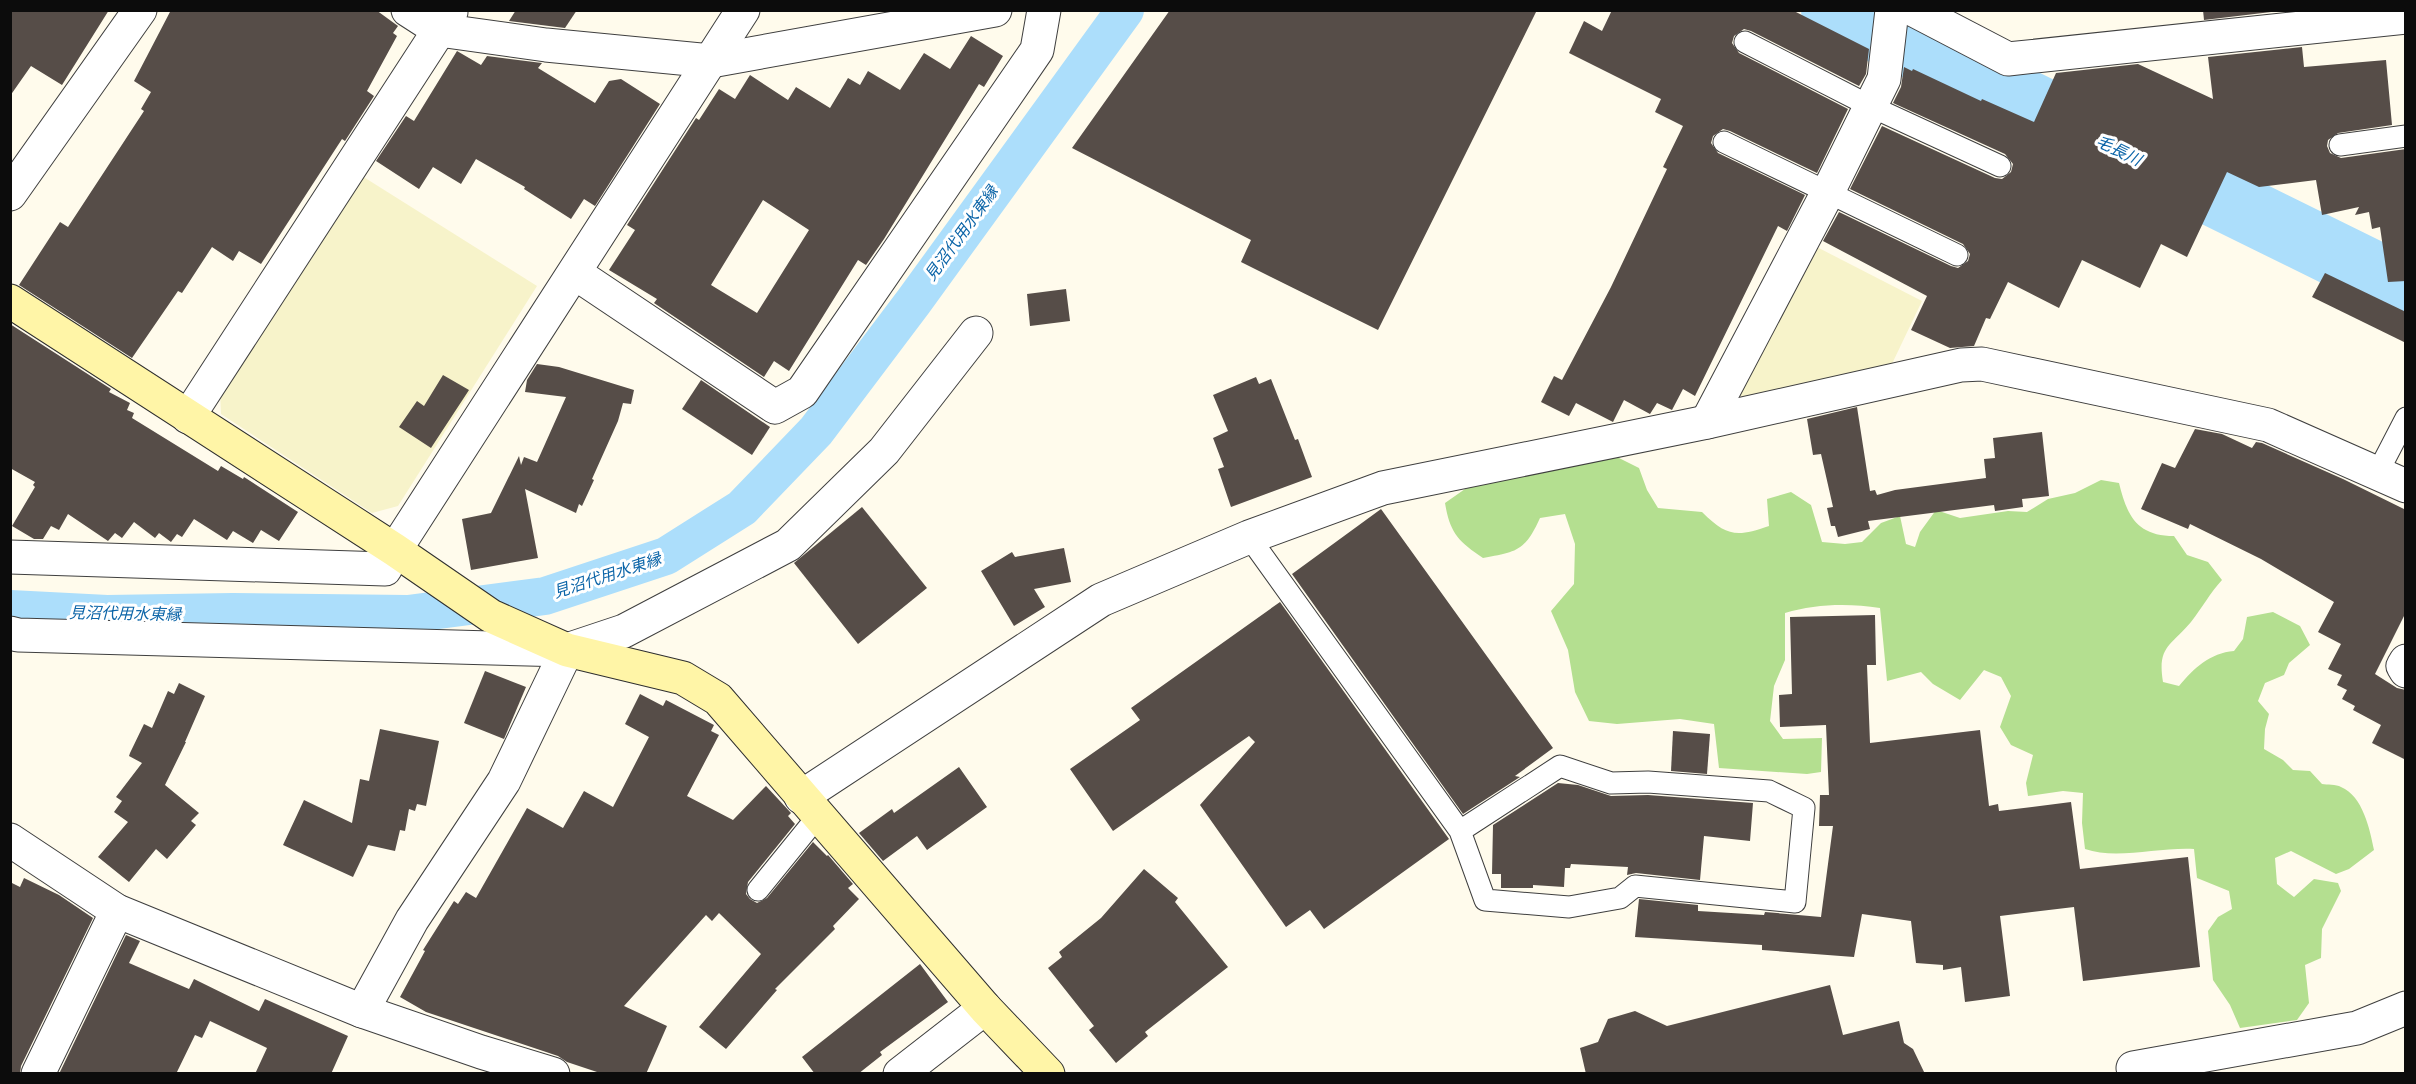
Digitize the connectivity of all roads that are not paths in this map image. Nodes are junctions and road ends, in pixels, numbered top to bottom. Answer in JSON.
{"nodes":[{"id":1,"x":140,"y":10,"type":"edge"},
{"id":2,"x":408,"y":10,"type":"edge"},
{"id":3,"x":742,"y":10,"type":"edge"},
{"id":4,"x":995,"y":10,"type":"edge"},
{"id":5,"x":1044,"y":10,"type":"edge"},
{"id":6,"x":1892,"y":10,"type":"edge"},
{"id":7,"x":1914,"y":10,"type":"edge"},
{"id":8,"x":2406,"y":17,"type":"edge"},
{"id":9,"x":445,"y":20,"type":"edge"},
{"id":10,"x":2220,"y":24,"type":"edge"},
{"id":11,"x":1745,"y":42,"type":"dead end"},
{"id":12,"x":711,"y":61,"type":"junction"},
{"id":13,"x":1870,"y":106,"type":"junction"},
{"id":14,"x":2406,"y":136,"type":"edge"},
{"id":15,"x":1724,"y":142,"type":"dead end"},
{"id":16,"x":2340,"y":145,"type":"dead end"},
{"id":17,"x":2000,"y":166,"type":"dead end"},
{"id":18,"x":1828,"y":192,"type":"junction"},
{"id":19,"x":10,"y":194,"type":"edge"},
{"id":20,"x":1957,"y":255,"type":"dead end"},
{"id":21,"x":575,"y":273,"type":"junction"},
{"id":22,"x":10,"y":301,"type":"edge"},
{"id":23,"x":976,"y":333,"type":"dead end"},
{"id":24,"x":188,"y":417,"type":"junction"},
{"id":25,"x":2406,"y":418,"type":"edge"},
{"id":26,"x":1707,"y":422,"type":"junction"},
{"id":27,"x":2392,"y":479,"type":"edge"},
{"id":28,"x":1249,"y":537,"type":"junction"},
{"id":29,"x":395,"y":550,"type":"junction"},
{"id":30,"x":10,"y":557,"type":"edge"},
{"id":31,"x":10,"y":633,"type":"edge"},
{"id":32,"x":567,"y":650,"type":"junction"},
{"id":33,"x":2406,"y":661,"type":"edge"},
{"id":34,"x":2406,"y":671,"type":"edge"},
{"id":35,"x":810,"y":806,"type":"junction"},
{"id":36,"x":1460,"y":831,"type":"junction"},
{"id":37,"x":11,"y":841,"type":"edge"},
{"id":38,"x":758,"y":890,"type":"dead end"},
{"id":39,"x":117,"y":911,"type":"junction"},
{"id":40,"x":986,"y":1008,"type":"junction"},
{"id":41,"x":2406,"y":1008,"type":"edge"},
{"id":42,"x":362,"y":1011,"type":"junction"},
{"id":43,"x":2133,"y":1068,"type":"dead end"},
{"id":44,"x":38,"y":1074,"type":"edge"},
{"id":45,"x":553,"y":1074,"type":"edge"},
{"id":46,"x":900,"y":1074,"type":"edge"},
{"id":47,"x":1048,"y":1074,"type":"edge"}],
"edges":[{"from":1,"to":19,"type":"street"},
{"from":2,"to":9,"type":"street"},
{"from":3,"to":12,"type":"street"},
{"from":4,"to":12,"type":"street"},
{"from":5,"to":21,"type":"street"},
{"from":6,"to":13,"type":"street"},
{"from":7,"to":10,"type":"street"},
{"from":8,"to":10,"type":"street"},
{"from":9,"to":12,"type":"street"},
{"from":9,"to":24,"type":"street"},
{"from":11,"to":13,"type":"lane"},
{"from":12,"to":21,"type":"street"},
{"from":13,"to":17,"type":"lane"},
{"from":13,"to":18,"type":"street"},
{"from":14,"to":16,"type":"lane"},
{"from":15,"to":18,"type":"lane"},
{"from":18,"to":20,"type":"lane"},
{"from":18,"to":26,"type":"street"},
{"from":21,"to":29,"type":"street"},
{"from":22,"to":24,"type":"street"},
{"from":23,"to":32,"type":"street"},
{"from":24,"to":29,"type":"street"},
{"from":25,"to":27,"type":"lane"},
{"from":26,"to":27,"type":"street"},
{"from":26,"to":28,"type":"street"},
{"from":28,"to":35,"type":"street"},
{"from":28,"to":36,"type":"lane"},
{"from":29,"to":30,"type":"street"},
{"from":29,"to":32,"type":"street"},
{"from":31,"to":32,"type":"street"},
{"from":32,"to":35,"type":"street"},
{"from":32,"to":42,"type":"street"},
{"from":33,"to":34,"type":"street"},
{"from":35,"to":38,"type":"lane"},
{"from":35,"to":40,"type":"street"},
{"from":36,"to":36,"type":"lane"},
{"from":37,"to":39,"type":"street"},
{"from":39,"to":42,"type":"street"},
{"from":39,"to":44,"type":"street"},
{"from":40,"to":46,"type":"street"},
{"from":40,"to":47,"type":"street"},
{"from":41,"to":43,"type":"street"},
{"from":42,"to":45,"type":"street"}]}
